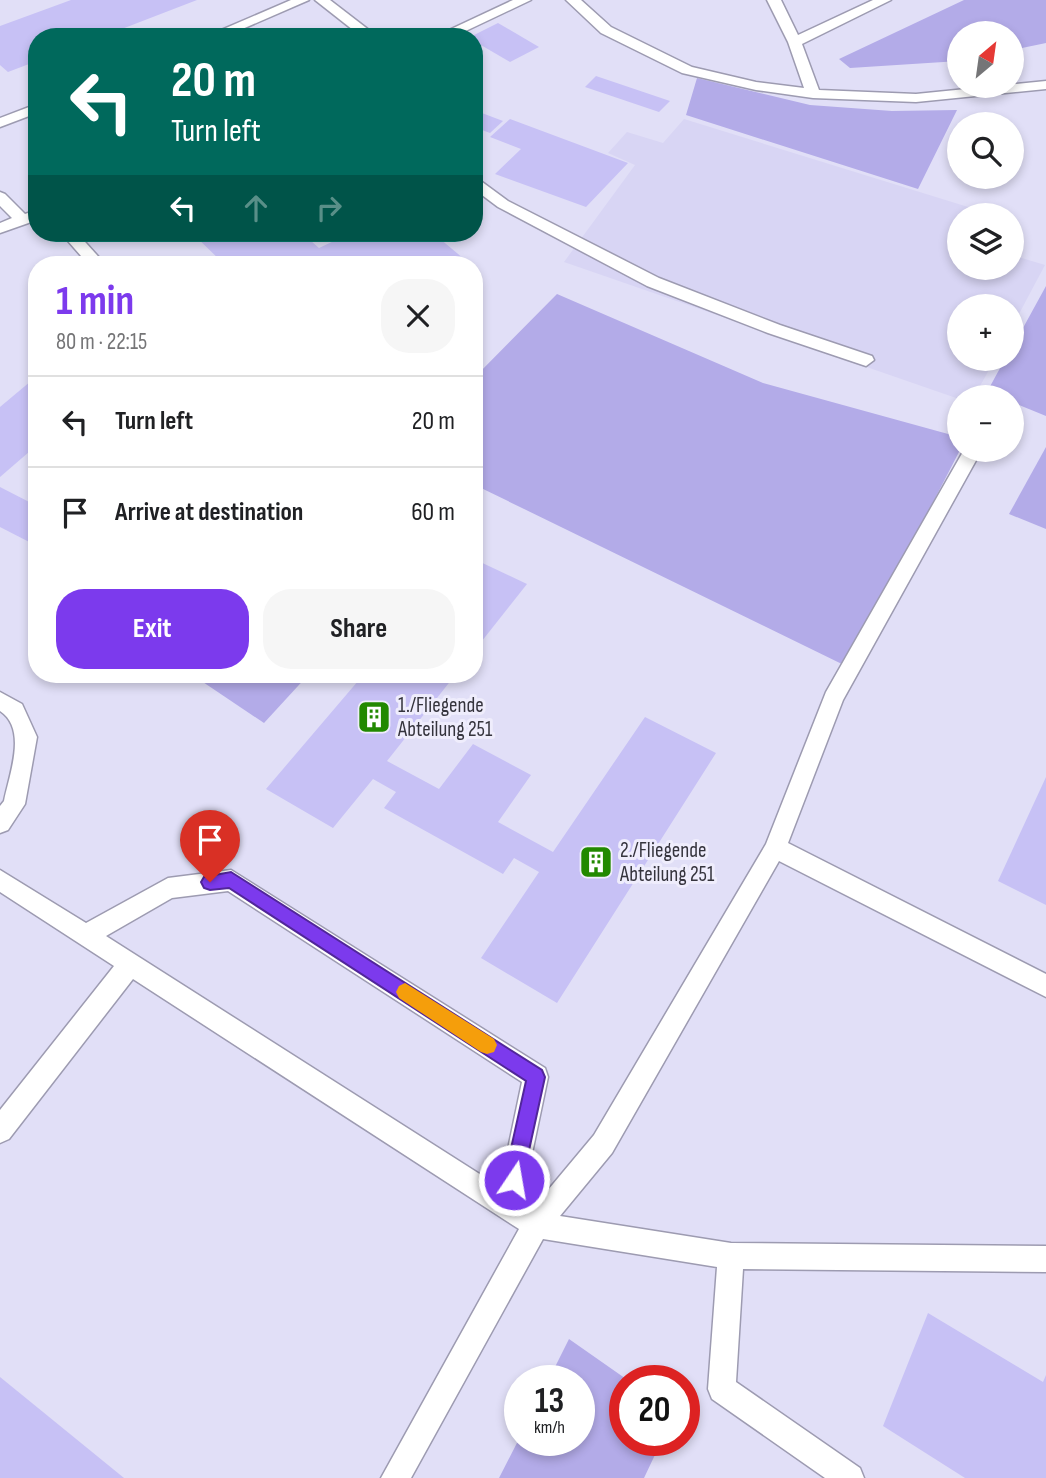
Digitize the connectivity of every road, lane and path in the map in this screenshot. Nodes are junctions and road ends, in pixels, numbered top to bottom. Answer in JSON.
{"nodes":[{"id":1,"x":302,"y":0,"type":"edge"},
{"id":2,"x":322,"y":0,"type":"edge"},
{"id":3,"x":524,"y":0,"type":"edge"},
{"id":4,"x":573,"y":0,"type":"edge"},
{"id":5,"x":774,"y":0,"type":"edge"},
{"id":6,"x":884,"y":0,"type":"edge"},
{"id":7,"x":234,"y":28,"type":"edge"},
{"id":8,"x":359,"y":28,"type":"edge"},
{"id":9,"x":461,"y":28,"type":"edge"},
{"id":10,"x":795,"y":42,"type":"junction"},
{"id":11,"x":1046,"y":85,"type":"edge"},
{"id":12,"x":813,"y":94,"type":"junction"},
{"id":13,"x":28,"y":112,"type":"edge"},
{"id":14,"x":0,"y":123,"type":"edge"},
{"id":15,"x":483,"y":188,"type":"edge"},
{"id":16,"x":0,"y":197,"type":"edge"},
{"id":17,"x":28,"y":217,"type":"edge"},
{"id":18,"x":28,"y":219,"type":"edge"},
{"id":19,"x":0,"y":228,"type":"edge"},
{"id":20,"x":77,"y":242,"type":"edge"},
{"id":21,"x":90,"y":256,"type":"edge"},
{"id":22,"x":866,"y":360,"type":"dead end"},
{"id":23,"x":966,"y":462,"type":"edge"},
{"id":24,"x":0,"y":701,"type":"edge"},
{"id":25,"x":0,"y":823,"type":"edge"},
{"id":26,"x":775,"y":848,"type":"junction"},
{"id":27,"x":0,"y":880,"type":"edge"},
{"id":28,"x":86,"y":935,"type":"junction"},
{"id":29,"x":130,"y":964,"type":"junction"},
{"id":30,"x":1046,"y":986,"type":"edge"},
{"id":31,"x":0,"y":1130,"type":"edge"},
{"id":32,"x":508,"y":1207,"type":"junction"},
{"id":33,"x":536,"y":1225,"type":"junction"},
{"id":34,"x":730,"y":1256,"type":"junction"},
{"id":35,"x":1046,"y":1259,"type":"edge"},
{"id":36,"x":395,"y":1478,"type":"edge"},
{"id":37,"x":850,"y":1478,"type":"edge"}],
"edges":[{"from":1,"to":7,"type":"lane"},
{"from":2,"to":8,"type":"lane"},
{"from":3,"to":9,"type":"lane"},
{"from":4,"to":12,"type":"lane"},
{"from":5,"to":10,"type":"lane"},
{"from":6,"to":10,"type":"lane"},
{"from":10,"to":12,"type":"lane"},
{"from":11,"to":12,"type":"lane"},
{"from":13,"to":14,"type":"lane"},
{"from":15,"to":22,"type":"lane"},
{"from":16,"to":17,"type":"lane"},
{"from":18,"to":19,"type":"lane"},
{"from":20,"to":21,"type":"lane"},
{"from":23,"to":26,"type":"lane"},
{"from":24,"to":25,"type":"lane"},
{"from":26,"to":30,"type":"lane"},
{"from":26,"to":33,"type":"lane"},
{"from":27,"to":28,"type":"lane"},
{"from":28,"to":29,"type":"lane"},
{"from":28,"to":32,"type":"lane"},
{"from":29,"to":31,"type":"lane"},
{"from":29,"to":32,"type":"lane"},
{"from":32,"to":33,"type":"lane"},
{"from":33,"to":34,"type":"lane"},
{"from":33,"to":36,"type":"lane"},
{"from":34,"to":35,"type":"lane"},
{"from":34,"to":37,"type":"lane"}]}
